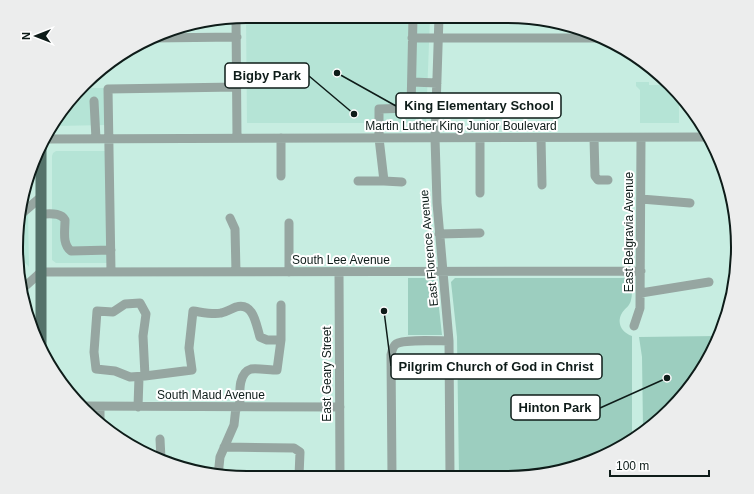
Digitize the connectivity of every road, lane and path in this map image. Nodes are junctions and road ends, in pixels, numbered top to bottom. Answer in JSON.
{"nodes":[{"id":1,"x":236,"y":23,"type":"edge"},
{"id":2,"x":413,"y":23,"type":"edge"},
{"id":3,"x":439,"y":23,"type":"edge"},
{"id":4,"x":237,"y":37,"type":"junction"},
{"id":5,"x":167,"y":38,"type":"edge"},
{"id":6,"x":412,"y":38,"type":"junction"},
{"id":7,"x":439,"y":38,"type":"junction"},
{"id":8,"x":587,"y":38,"type":"edge"},
{"id":9,"x":412,"y":82,"type":"junction"},
{"id":10,"x":437,"y":83,"type":"junction"},
{"id":11,"x":237,"y":87,"type":"junction"},
{"id":12,"x":94,"y":101,"type":"dead end"},
{"id":13,"x":702,"y":137,"type":"edge"},
{"id":14,"x":237,"y":138,"type":"junction"},
{"id":15,"x":281,"y":138,"type":"junction"},
{"id":16,"x":380,"y":138,"type":"junction"},
{"id":17,"x":435,"y":138,"type":"junction"},
{"id":18,"x":480,"y":138,"type":"junction"},
{"id":19,"x":541,"y":138,"type":"junction"},
{"id":20,"x":594,"y":138,"type":"junction"},
{"id":21,"x":641,"y":138,"type":"junction"},
{"id":22,"x":51,"y":139,"type":"edge"},
{"id":23,"x":96,"y":139,"type":"junction"},
{"id":24,"x":108,"y":139,"type":"junction"},
{"id":25,"x":41,"y":159,"type":"edge"},
{"id":26,"x":35,"y":175,"type":"edge"},
{"id":27,"x":281,"y":176,"type":"dead end"},
{"id":28,"x":608,"y":180,"type":"dead end"},
{"id":29,"x":358,"y":181,"type":"dead end"},
{"id":30,"x":384,"y":181,"type":"junction"},
{"id":31,"x":41,"y":182,"type":"junction"},
{"id":32,"x":402,"y":182,"type":"dead end"},
{"id":33,"x":542,"y":185,"type":"dead end"},
{"id":34,"x":480,"y":193,"type":"dead end"},
{"id":35,"x":41,"y":197,"type":"junction"},
{"id":36,"x":641,"y":199,"type":"junction"},
{"id":37,"x":690,"y":203,"type":"dead end"},
{"id":38,"x":26,"y":210,"type":"edge"},
{"id":39,"x":41,"y":214,"type":"junction"},
{"id":40,"x":230,"y":218,"type":"dead end"},
{"id":41,"x":288,"y":223,"type":"dead end"},
{"id":42,"x":480,"y":233,"type":"dead end"},
{"id":43,"x":439,"y":234,"type":"junction"},
{"id":44,"x":111,"y":250,"type":"junction"},
{"id":45,"x":442,"y":271,"type":"junction"},
{"id":46,"x":640,"y":271,"type":"junction"},
{"id":47,"x":41,"y":272,"type":"junction"},
{"id":48,"x":111,"y":272,"type":"junction"},
{"id":49,"x":236,"y":272,"type":"junction"},
{"id":50,"x":289,"y":272,"type":"junction"},
{"id":51,"x":339,"y":272,"type":"junction"},
{"id":52,"x":709,"y":282,"type":"dead end"},
{"id":53,"x":26,"y":285,"type":"edge"},
{"id":54,"x":640,"y":293,"type":"junction"},
{"id":55,"x":281,"y":305,"type":"dead end"},
{"id":56,"x":634,"y":326,"type":"dead end"},
{"id":57,"x":41,"y":335,"type":"edge"},
{"id":58,"x":281,"y":340,"type":"junction"},
{"id":59,"x":450,"y":341,"type":"junction"},
{"id":60,"x":142,"y":376,"type":"junction"},
{"id":61,"x":90,"y":406,"type":"edge"},
{"id":62,"x":100,"y":407,"type":"junction"},
{"id":63,"x":138,"y":407,"type":"junction"},
{"id":64,"x":238,"y":407,"type":"junction"},
{"id":65,"x":340,"y":407,"type":"junction"},
{"id":66,"x":100,"y":416,"type":"edge"},
{"id":67,"x":160,"y":439,"type":"dead end"},
{"id":68,"x":224,"y":447,"type":"junction"},
{"id":69,"x":161,"y":454,"type":"edge"},
{"id":70,"x":218,"y":469,"type":"edge"},
{"id":71,"x":299,"y":471,"type":"edge"},
{"id":72,"x":340,"y":471,"type":"edge"},
{"id":73,"x":392,"y":471,"type":"edge"},
{"id":74,"x":450,"y":471,"type":"edge"}],
"edges":[{"from":1,"to":4,"type":"street"},
{"from":2,"to":6,"type":"street"},
{"from":3,"to":7,"type":"street","name":"East Florence Avenue"},
{"from":4,"to":5,"type":"street"},
{"from":4,"to":11,"type":"street"},
{"from":6,"to":7,"type":"street"},
{"from":6,"to":9,"type":"street"},
{"from":7,"to":8,"type":"street"},
{"from":7,"to":10,"type":"street","name":"East Florence Avenue"},
{"from":9,"to":10,"type":"street"},
{"from":9,"to":16,"type":"street"},
{"from":10,"to":17,"type":"street","name":"East Florence Avenue"},
{"from":11,"to":14,"type":"street"},
{"from":11,"to":24,"type":"street"},
{"from":12,"to":23,"type":"street"},
{"from":13,"to":21,"type":"street","name":"Martin Luther King Junior Boulevard"},
{"from":14,"to":15,"type":"street","name":"Martin Luther King Junior Boulevard"},
{"from":14,"to":24,"type":"street","name":"Martin Luther King Junior Boulevard"},
{"from":15,"to":16,"type":"street","name":"Martin Luther King Junior Boulevard"},
{"from":15,"to":27,"type":"street"},
{"from":16,"to":17,"type":"street","name":"Martin Luther King Junior Boulevard"},
{"from":16,"to":30,"type":"street"},
{"from":17,"to":18,"type":"street","name":"Martin Luther King Junior Boulevard"},
{"from":17,"to":43,"type":"street","name":"East Florence Avenue"},
{"from":18,"to":19,"type":"street","name":"Martin Luther King Junior Boulevard"},
{"from":18,"to":34,"type":"street"},
{"from":19,"to":20,"type":"street","name":"Martin Luther King Junior Boulevard"},
{"from":19,"to":33,"type":"street"},
{"from":20,"to":21,"type":"street","name":"Martin Luther King Junior Boulevard"},
{"from":20,"to":28,"type":"street"},
{"from":21,"to":36,"type":"street","name":"East Belgravia Avenue"},
{"from":22,"to":23,"type":"street","name":"Martin Luther King Junior Boulevard"},
{"from":23,"to":24,"type":"street","name":"Martin Luther King Junior Boulevard"},
{"from":24,"to":44,"type":"street"},
{"from":25,"to":31,"type":"main road"},
{"from":26,"to":31,"type":"main road"},
{"from":29,"to":30,"type":"street"},
{"from":30,"to":32,"type":"street"},
{"from":31,"to":35,"type":"main road"},
{"from":35,"to":38,"type":"street"},
{"from":35,"to":39,"type":"main road"},
{"from":36,"to":37,"type":"street"},
{"from":36,"to":46,"type":"street","name":"East Belgravia Avenue"},
{"from":39,"to":44,"type":"street"},
{"from":39,"to":47,"type":"main road"},
{"from":40,"to":49,"type":"street"},
{"from":41,"to":50,"type":"street"},
{"from":42,"to":43,"type":"street"},
{"from":43,"to":45,"type":"street","name":"East Florence Avenue"},
{"from":44,"to":48,"type":"street"},
{"from":45,"to":46,"type":"street","name":"South Lee Avenue"},
{"from":45,"to":51,"type":"street","name":"South Lee Avenue"},
{"from":45,"to":59,"type":"street","name":"East Florence Avenue"},
{"from":46,"to":54,"type":"street","name":"East Belgravia Avenue"},
{"from":47,"to":48,"type":"street","name":"South Lee Avenue"},
{"from":47,"to":53,"type":"street"},
{"from":47,"to":57,"type":"main road"},
{"from":48,"to":49,"type":"street","name":"South Lee Avenue"},
{"from":49,"to":50,"type":"street","name":"South Lee Avenue"},
{"from":50,"to":51,"type":"street","name":"South Lee Avenue"},
{"from":51,"to":65,"type":"street","name":"East Geary Street"},
{"from":52,"to":54,"type":"street"},
{"from":54,"to":56,"type":"street","name":"East Belgravia Avenue"},
{"from":55,"to":58,"type":"street"},
{"from":58,"to":60,"type":"street"},
{"from":58,"to":64,"type":"street"},
{"from":59,"to":73,"type":"street"},
{"from":59,"to":74,"type":"street","name":"East Florence Avenue"},
{"from":60,"to":60,"type":"street"},
{"from":60,"to":63,"type":"street"},
{"from":61,"to":62,"type":"street","name":"South Maud Avenue"},
{"from":62,"to":63,"type":"street","name":"South Maud Avenue"},
{"from":62,"to":66,"type":"street"},
{"from":63,"to":64,"type":"street","name":"South Maud Avenue"},
{"from":64,"to":65,"type":"street","name":"South Maud Avenue"},
{"from":64,"to":68,"type":"street"},
{"from":65,"to":72,"type":"street","name":"East Geary Street"},
{"from":67,"to":69,"type":"street"},
{"from":68,"to":70,"type":"street"},
{"from":68,"to":71,"type":"street"}]}
